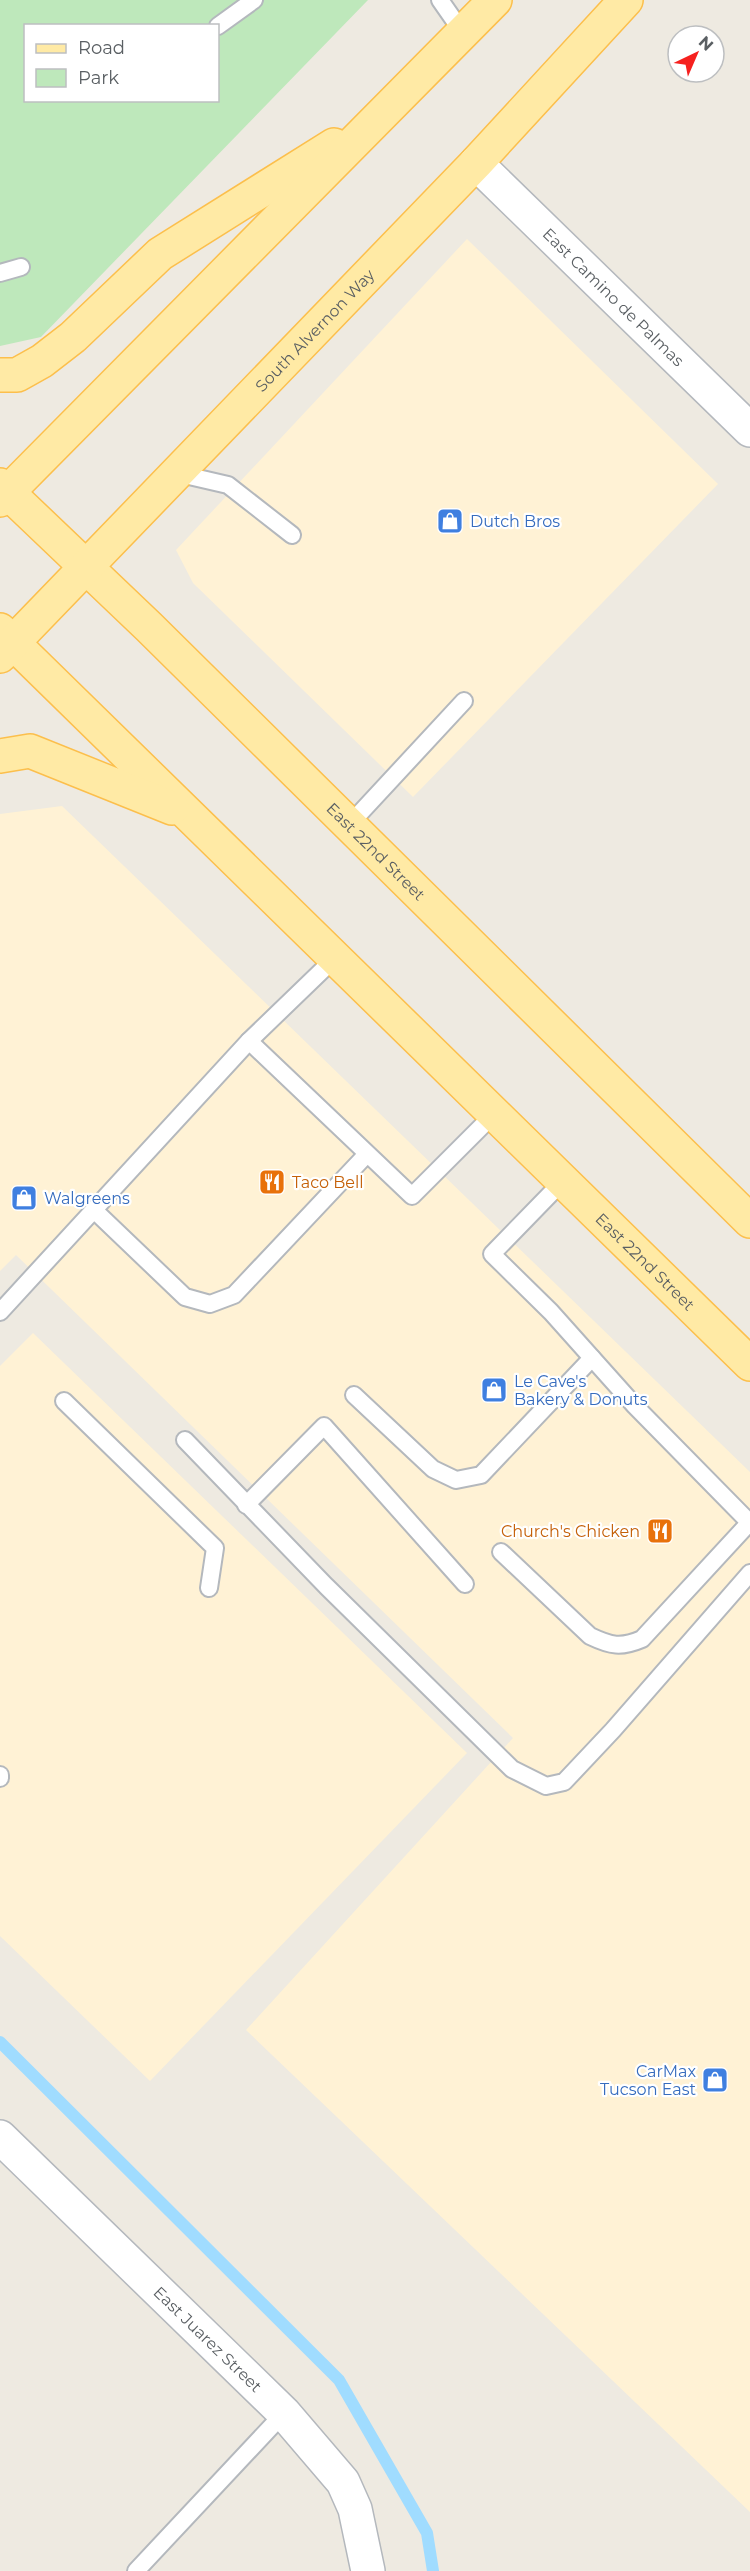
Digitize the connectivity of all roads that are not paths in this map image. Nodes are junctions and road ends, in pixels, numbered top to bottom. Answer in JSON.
{"nodes":[{"id":1,"x":254,"y":0,"type":"edge"},
{"id":2,"x":440,"y":0,"type":"edge"},
{"id":3,"x":495,"y":0,"type":"edge"},
{"id":4,"x":626,"y":0,"type":"edge"},
{"id":5,"x":219,"y":25,"type":"edge"},
{"id":6,"x":463,"y":33,"type":"junction"},
{"id":7,"x":381,"y":116,"type":"junction"},
{"id":8,"x":476,"y":163,"type":"junction"},
{"id":9,"x":21,"y":267,"type":"dead end"},
{"id":10,"x":0,"y":273,"type":"edge"},
{"id":11,"x":0,"y":375,"type":"edge"},
{"id":12,"x":750,"y":430,"type":"edge"},
{"id":13,"x":176,"y":473,"type":"junction"},
{"id":14,"x":2,"y":492,"type":"edge"},
{"id":15,"x":292,"y":535,"type":"dead end"},
{"id":16,"x":87,"y":566,"type":"junction"},
{"id":17,"x":4,"y":643,"type":"edge"},
{"id":18,"x":464,"y":701,"type":"dead end"},
{"id":19,"x":0,"y":756,"type":"edge"},
{"id":20,"x":188,"y":815,"type":"junction"},
{"id":21,"x":349,"y":825,"type":"junction"},
{"id":22,"x":335,"y":958,"type":"junction"},
{"id":23,"x":249,"y":1041,"type":"junction"},
{"id":24,"x":494,"y":1114,"type":"junction"},
{"id":25,"x":367,"y":1154,"type":"junction"},
{"id":26,"x":563,"y":1181,"type":"junction"},
{"id":27,"x":94,"y":1210,"type":"junction"},
{"id":28,"x":750,"y":1221,"type":"edge"},
{"id":29,"x":0,"y":1312,"type":"edge"},
{"id":30,"x":592,"y":1358,"type":"junction"},
{"id":31,"x":750,"y":1364,"type":"edge"},
{"id":32,"x":354,"y":1395,"type":"dead end"},
{"id":33,"x":64,"y":1401,"type":"dead end"},
{"id":34,"x":185,"y":1440,"type":"dead end"},
{"id":35,"x":246,"y":1505,"type":"junction"},
{"id":36,"x":750,"y":1522,"type":"edge"},
{"id":37,"x":501,"y":1552,"type":"dead end"},
{"id":38,"x":750,"y":1573,"type":"edge"},
{"id":39,"x":465,"y":1584,"type":"dead end"},
{"id":40,"x":209,"y":1588,"type":"dead end"},
{"id":41,"x":2,"y":2144,"type":"edge"},
{"id":42,"x":284,"y":2413,"type":"junction"},
{"id":43,"x":136,"y":2571,"type":"edge"},
{"id":44,"x":368,"y":2571,"type":"edge"}],
"edges":[{"from":1,"to":5,"type":"lane"},
{"from":2,"to":6,"type":"lane"},
{"from":3,"to":6,"type":"main road"},
{"from":4,"to":8,"type":"main road","name":"South Alvernon Way"},
{"from":6,"to":7,"type":"main road"},
{"from":7,"to":11,"type":"main road"},
{"from":7,"to":14,"type":"main road"},
{"from":8,"to":12,"type":"street","name":"East Camino de Palmas"},
{"from":8,"to":13,"type":"main road","name":"South Alvernon Way"},
{"from":9,"to":10,"type":"lane"},
{"from":13,"to":15,"type":"lane"},
{"from":13,"to":16,"type":"main road","name":"South Alvernon Way"},
{"from":14,"to":16,"type":"main road","name":"East 22nd Street"},
{"from":16,"to":17,"type":"main road","name":"South Alvernon Way"},
{"from":16,"to":21,"type":"main road","name":"East 22nd Street"},
{"from":17,"to":20,"type":"main road","name":"East 22nd Street"},
{"from":18,"to":21,"type":"lane"},
{"from":19,"to":20,"type":"main road"},
{"from":20,"to":22,"type":"main road","name":"East 22nd Street"},
{"from":21,"to":28,"type":"main road","name":"East 22nd Street"},
{"from":22,"to":23,"type":"lane"},
{"from":22,"to":24,"type":"main road","name":"East 22nd Street"},
{"from":23,"to":25,"type":"lane"},
{"from":23,"to":27,"type":"lane"},
{"from":24,"to":25,"type":"lane"},
{"from":24,"to":26,"type":"main road","name":"East 22nd Street"},
{"from":25,"to":27,"type":"lane"},
{"from":26,"to":30,"type":"lane"},
{"from":26,"to":31,"type":"main road","name":"East 22nd Street"},
{"from":27,"to":29,"type":"lane"},
{"from":30,"to":32,"type":"lane"},
{"from":30,"to":36,"type":"lane"},
{"from":33,"to":40,"type":"lane"},
{"from":34,"to":35,"type":"lane"},
{"from":35,"to":38,"type":"lane"},
{"from":35,"to":39,"type":"lane"},
{"from":36,"to":37,"type":"lane"},
{"from":41,"to":42,"type":"street","name":"East Juarez Street"},
{"from":42,"to":43,"type":"lane"},
{"from":42,"to":44,"type":"street","name":"East Juarez Street"}]}
